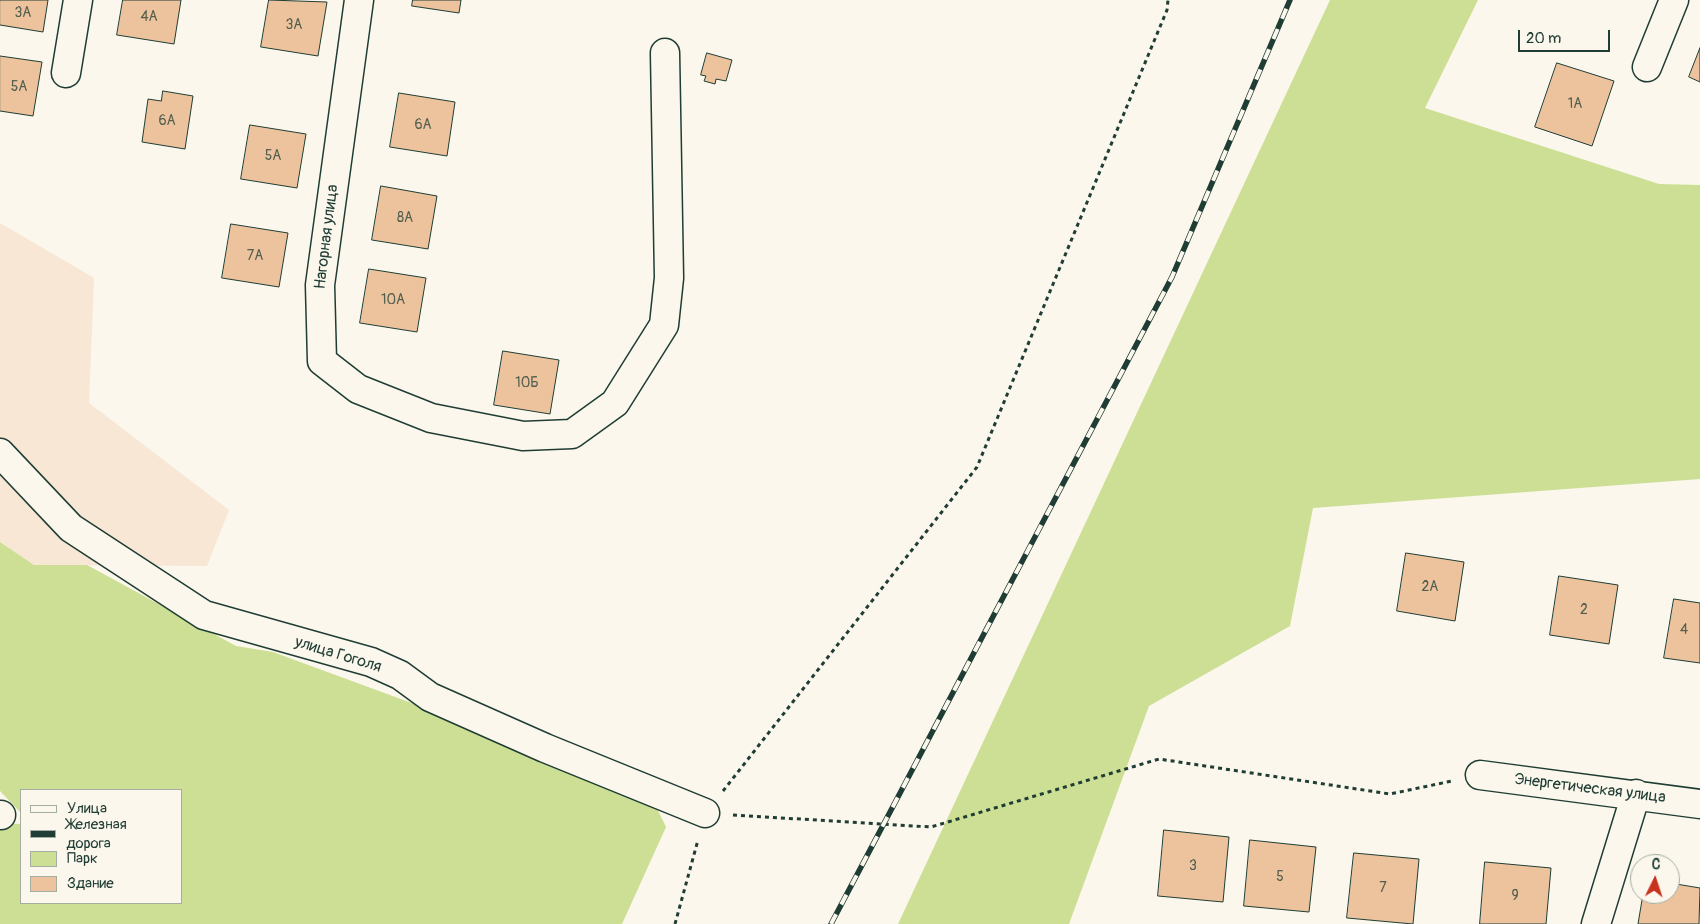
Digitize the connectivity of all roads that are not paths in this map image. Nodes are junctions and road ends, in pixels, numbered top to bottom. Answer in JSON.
{"nodes":[{"id":1,"x":78,"y":0,"type":"edge"},
{"id":2,"x":359,"y":0,"type":"edge"},
{"id":3,"x":1674,"y":0,"type":"edge"},
{"id":4,"x":665,"y":52,"type":"dead end"},
{"id":5,"x":1647,"y":66,"type":"dead end"},
{"id":6,"x":66,"y":73,"type":"dead end"},
{"id":7,"x":0,"y":453,"type":"edge"},
{"id":8,"x":1480,"y":775,"type":"road end"},
{"id":9,"x":1636,"y":794,"type":"junction"},
{"id":10,"x":1700,"y":804,"type":"edge"},
{"id":11,"x":705,"y":813,"type":"road end"},
{"id":12,"x":1596,"y":924,"type":"edge"}],
"edges":[{"from":1,"to":6,"type":"street"},
{"from":2,"to":4,"type":"street","name":"Нагорная улица"},
{"from":3,"to":5,"type":"street"},
{"from":7,"to":11,"type":"street","name":"улица Гоголя"},
{"from":8,"to":9,"type":"street","name":"Энергетическая улица"},
{"from":9,"to":10,"type":"street","name":"Энергетическая улица"},
{"from":9,"to":12,"type":"street"}]}
